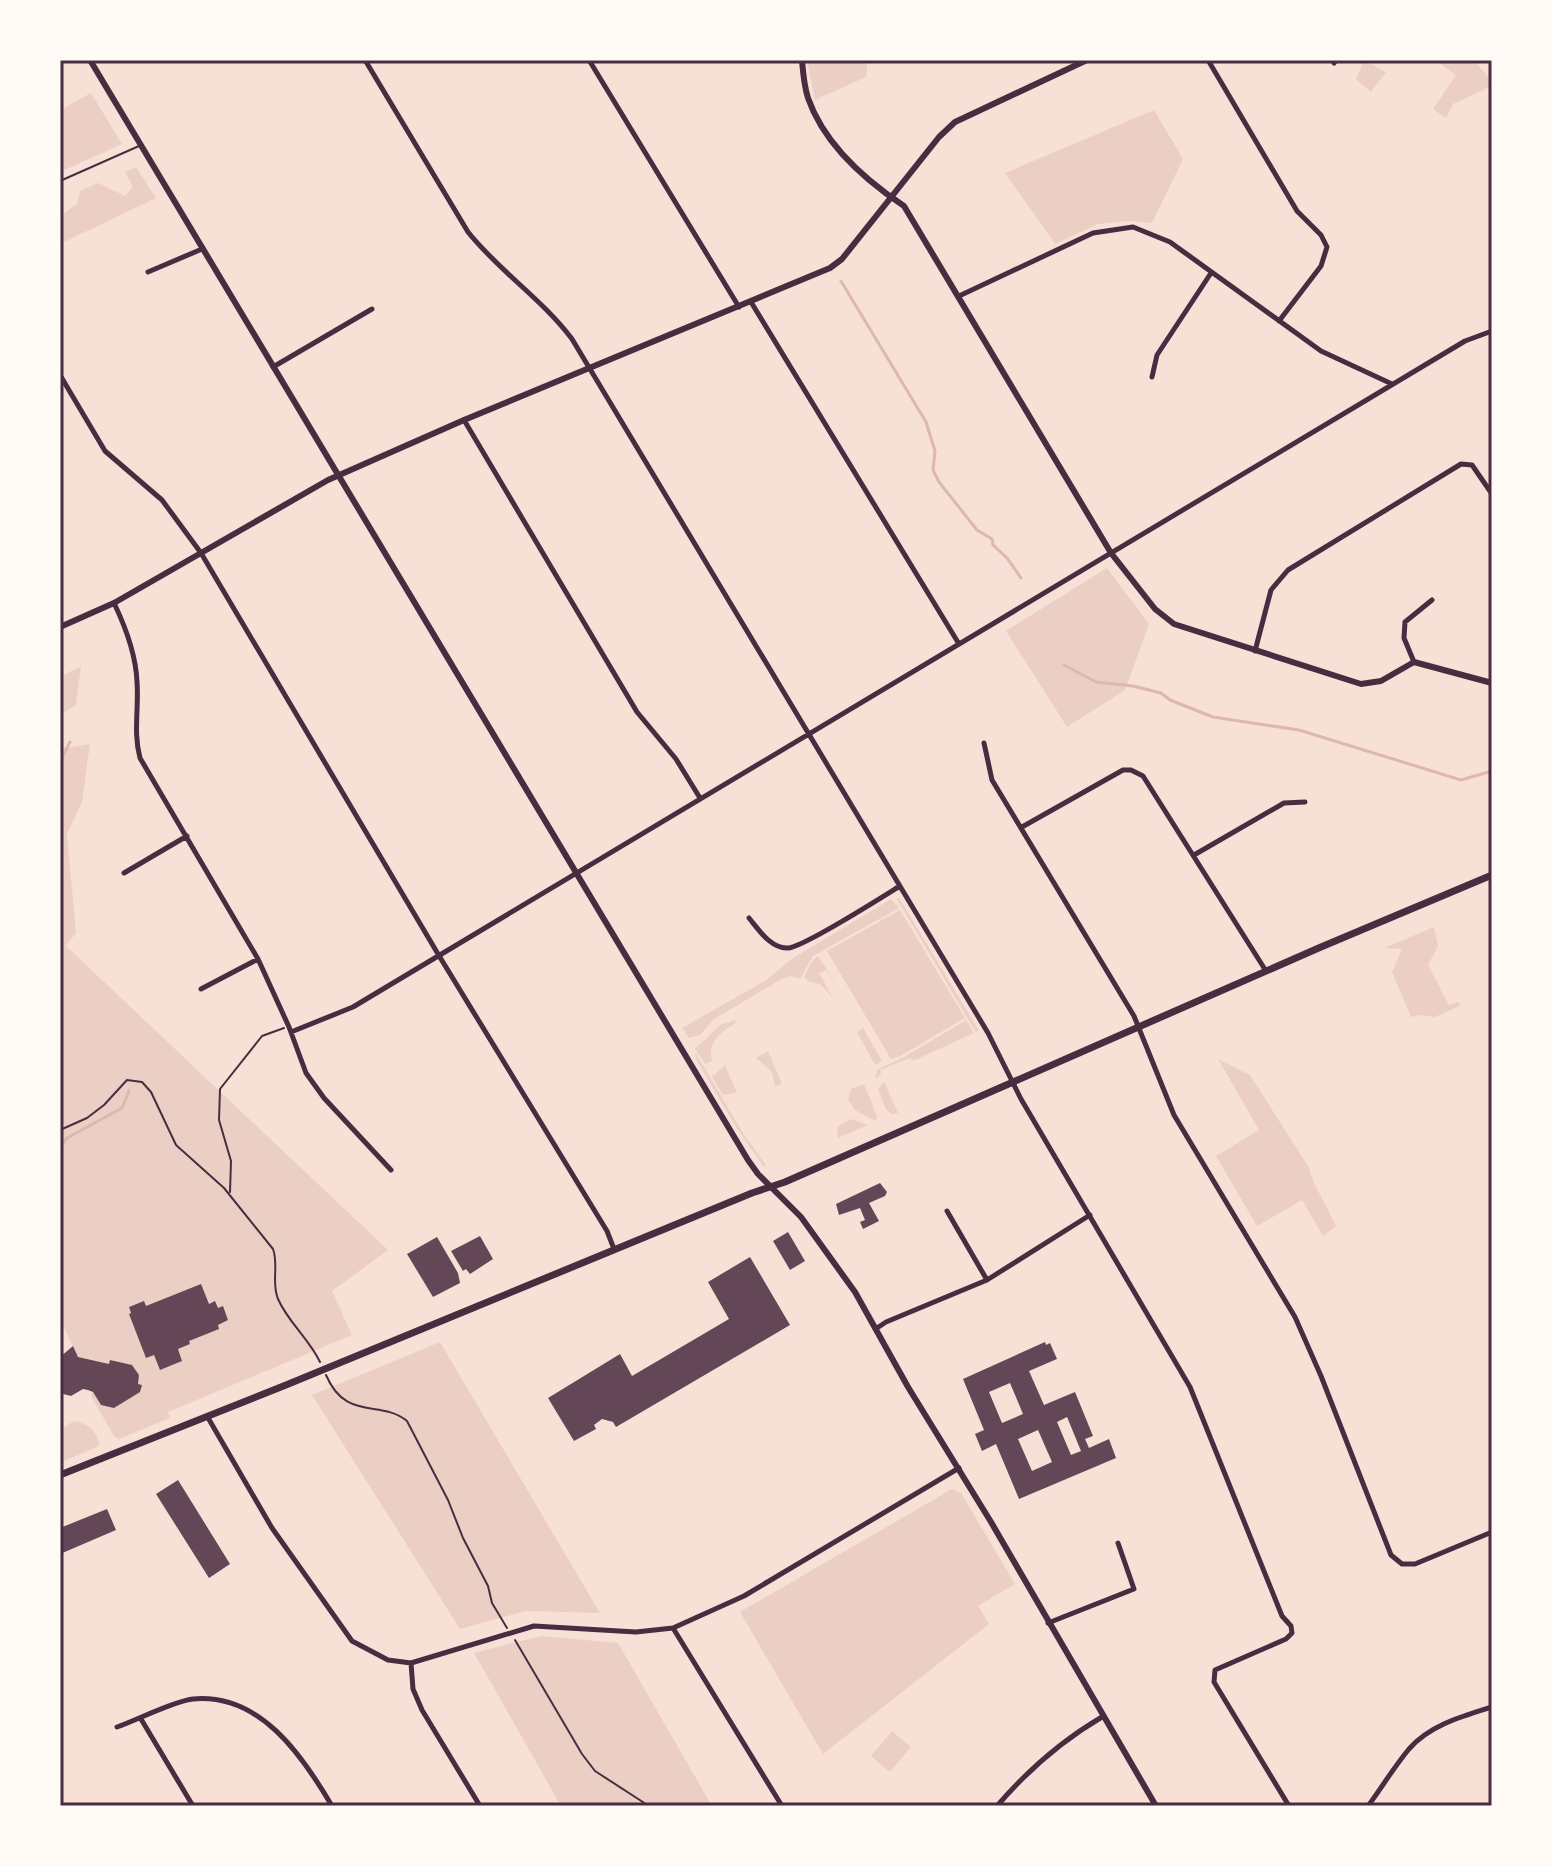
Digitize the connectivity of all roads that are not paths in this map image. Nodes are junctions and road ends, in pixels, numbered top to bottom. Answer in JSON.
{"nodes":[{"id":1,"x":90,"y":60,"type":"edge"},
{"id":2,"x":365,"y":60,"type":"edge"},
{"id":3,"x":589,"y":60,"type":"edge"},
{"id":4,"x":802,"y":60,"type":"edge"},
{"id":5,"x":1087,"y":60,"type":"edge"},
{"id":6,"x":1208,"y":60,"type":"edge"},
{"id":7,"x":140,"y":145,"type":"junction"},
{"id":8,"x":60,"y":181,"type":"edge"},
{"id":9,"x":892,"y":198,"type":"junction"},
{"id":10,"x":202,"y":249,"type":"junction"},
{"id":11,"x":148,"y":272,"type":"dead end"},
{"id":12,"x":1211,"y":273,"type":"junction"},
{"id":13,"x":959,"y":296,"type":"junction"},
{"id":14,"x":751,"y":302,"type":"junction"},
{"id":15,"x":739,"y":307,"type":"junction"},
{"id":16,"x":372,"y":309,"type":"dead end"},
{"id":17,"x":1279,"y":321,"type":"junction"},
{"id":18,"x":1492,"y":331,"type":"edge"},
{"id":19,"x":273,"y":367,"type":"junction"},
{"id":20,"x":590,"y":369,"type":"junction"},
{"id":21,"x":60,"y":375,"type":"edge"},
{"id":22,"x":1152,"y":377,"type":"dead end"},
{"id":23,"x":1392,"y":385,"type":"junction"},
{"id":24,"x":464,"y":420,"type":"junction"},
{"id":25,"x":338,"y":476,"type":"junction"},
{"id":26,"x":1492,"y":494,"type":"edge"},
{"id":27,"x":201,"y":553,"type":"junction"},
{"id":28,"x":1111,"y":553,"type":"junction"},
{"id":29,"x":1432,"y":600,"type":"dead end"},
{"id":30,"x":114,"y":603,"type":"junction"},
{"id":31,"x":60,"y":627,"type":"edge"},
{"id":32,"x":959,"y":644,"type":"junction"},
{"id":33,"x":1255,"y":651,"type":"junction"},
{"id":34,"x":1414,"y":662,"type":"junction"},
{"id":35,"x":1492,"y":683,"type":"edge"},
{"id":36,"x":808,"y":733,"type":"junction"},
{"id":37,"x":984,"y":743,"type":"dead end"},
{"id":38,"x":700,"y":798,"type":"junction"},
{"id":39,"x":1305,"y":802,"type":"dead end"},
{"id":40,"x":1022,"y":827,"type":"junction"},
{"id":41,"x":187,"y":836,"type":"junction"},
{"id":42,"x":1194,"y":855,"type":"junction"},
{"id":43,"x":124,"y":873,"type":"dead end"},
{"id":44,"x":575,"y":874,"type":"junction"},
{"id":45,"x":1492,"y":875,"type":"edge"},
{"id":46,"x":900,"y":886,"type":"junction"},
{"id":47,"x":749,"y":918,"type":"dead end"},
{"id":48,"x":438,"y":954,"type":"junction"},
{"id":49,"x":258,"y":959,"type":"junction"},
{"id":50,"x":1266,"y":971,"type":"junction"},
{"id":51,"x":201,"y":989,"type":"dead end"},
{"id":52,"x":290,"y":1029,"type":"junction"},
{"id":53,"x":1138,"y":1029,"type":"junction"},
{"id":54,"x":1013,"y":1083,"type":"junction"},
{"id":55,"x":391,"y":1170,"type":"dead end"},
{"id":56,"x":771,"y":1187,"type":"junction"},
{"id":57,"x":947,"y":1211,"type":"dead end"},
{"id":58,"x":1090,"y":1215,"type":"junction"},
{"id":59,"x":614,"y":1249,"type":"junction"},
{"id":60,"x":987,"y":1280,"type":"junction"},
{"id":61,"x":877,"y":1328,"type":"junction"},
{"id":62,"x":207,"y":1416,"type":"junction"},
{"id":63,"x":959,"y":1468,"type":"junction"},
{"id":64,"x":60,"y":1475,"type":"edge"},
{"id":65,"x":1492,"y":1532,"type":"edge"},
{"id":66,"x":1118,"y":1543,"type":"dead end"},
{"id":67,"x":1048,"y":1623,"type":"junction"},
{"id":68,"x":673,"y":1628,"type":"junction"},
{"id":69,"x":411,"y":1663,"type":"junction"},
{"id":70,"x":1492,"y":1707,"type":"edge"},
{"id":71,"x":1102,"y":1717,"type":"junction"},
{"id":72,"x":141,"y":1719,"type":"junction"},
{"id":73,"x":117,"y":1727,"type":"dead end"},
{"id":74,"x":193,"y":1806,"type":"edge"},
{"id":75,"x":332,"y":1806,"type":"edge"},
{"id":76,"x":480,"y":1806,"type":"edge"},
{"id":77,"x":782,"y":1806,"type":"edge"},
{"id":78,"x":997,"y":1806,"type":"edge"},
{"id":79,"x":1156,"y":1806,"type":"edge"},
{"id":80,"x":1289,"y":1806,"type":"edge"},
{"id":81,"x":1368,"y":1806,"type":"edge"}],
"edges":[{"from":1,"to":7,"type":"street"},
{"from":2,"to":20,"type":"street"},
{"from":3,"to":15,"type":"street"},
{"from":4,"to":9,"type":"street"},
{"from":5,"to":9,"type":"street"},
{"from":6,"to":17,"type":"street"},
{"from":7,"to":8,"type":"lane"},
{"from":7,"to":10,"type":"street"},
{"from":9,"to":13,"type":"street"},
{"from":9,"to":14,"type":"street"},
{"from":10,"to":11,"type":"street"},
{"from":10,"to":19,"type":"street"},
{"from":12,"to":13,"type":"street"},
{"from":12,"to":17,"type":"street"},
{"from":12,"to":22,"type":"street"},
{"from":13,"to":28,"type":"street"},
{"from":14,"to":15,"type":"street"},
{"from":14,"to":32,"type":"street"},
{"from":15,"to":20,"type":"street"},
{"from":16,"to":19,"type":"street"},
{"from":17,"to":23,"type":"street"},
{"from":18,"to":23,"type":"street"},
{"from":19,"to":25,"type":"street"},
{"from":20,"to":24,"type":"street"},
{"from":20,"to":36,"type":"street"},
{"from":21,"to":27,"type":"street"},
{"from":23,"to":28,"type":"street"},
{"from":24,"to":25,"type":"street"},
{"from":24,"to":38,"type":"street"},
{"from":25,"to":27,"type":"street"},
{"from":25,"to":44,"type":"street"},
{"from":26,"to":33,"type":"street"},
{"from":27,"to":30,"type":"street"},
{"from":27,"to":48,"type":"street"},
{"from":28,"to":32,"type":"street"},
{"from":28,"to":33,"type":"street"},
{"from":29,"to":34,"type":"street"},
{"from":30,"to":31,"type":"street"},
{"from":30,"to":41,"type":"street"},
{"from":32,"to":36,"type":"street"},
{"from":33,"to":34,"type":"street"},
{"from":34,"to":35,"type":"street"},
{"from":36,"to":38,"type":"street"},
{"from":36,"to":46,"type":"street"},
{"from":37,"to":40,"type":"street"},
{"from":38,"to":44,"type":"street"},
{"from":39,"to":42,"type":"street"},
{"from":40,"to":42,"type":"street"},
{"from":40,"to":53,"type":"street"},
{"from":41,"to":43,"type":"street"},
{"from":41,"to":49,"type":"street"},
{"from":42,"to":50,"type":"street"},
{"from":44,"to":48,"type":"street"},
{"from":44,"to":56,"type":"street"},
{"from":45,"to":50,"type":"main road"},
{"from":46,"to":47,"type":"street"},
{"from":46,"to":54,"type":"street"},
{"from":48,"to":52,"type":"street"},
{"from":48,"to":59,"type":"street"},
{"from":49,"to":51,"type":"street"},
{"from":49,"to":52,"type":"street"},
{"from":50,"to":53,"type":"main road"},
{"from":52,"to":55,"type":"street"},
{"from":53,"to":54,"type":"main road"},
{"from":53,"to":65,"type":"street"},
{"from":54,"to":56,"type":"main road"},
{"from":54,"to":58,"type":"street"},
{"from":56,"to":59,"type":"main road"},
{"from":56,"to":61,"type":"street"},
{"from":57,"to":60,"type":"street"},
{"from":58,"to":60,"type":"street"},
{"from":58,"to":80,"type":"street"},
{"from":59,"to":62,"type":"main road"},
{"from":60,"to":61,"type":"street"},
{"from":61,"to":63,"type":"street"},
{"from":62,"to":64,"type":"main road"},
{"from":62,"to":69,"type":"street"},
{"from":63,"to":67,"type":"street"},
{"from":63,"to":68,"type":"street"},
{"from":66,"to":67,"type":"street"},
{"from":67,"to":71,"type":"street"},
{"from":68,"to":69,"type":"street"},
{"from":68,"to":77,"type":"street"},
{"from":69,"to":76,"type":"street"},
{"from":70,"to":81,"type":"street"},
{"from":71,"to":78,"type":"street"},
{"from":71,"to":79,"type":"street"},
{"from":72,"to":73,"type":"street"},
{"from":72,"to":74,"type":"street"},
{"from":72,"to":75,"type":"street"}]}
